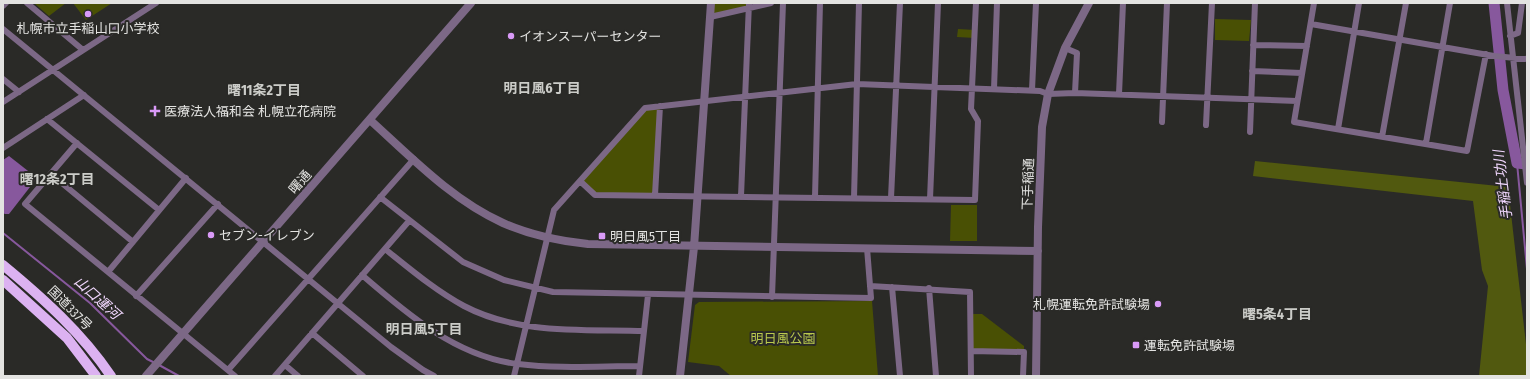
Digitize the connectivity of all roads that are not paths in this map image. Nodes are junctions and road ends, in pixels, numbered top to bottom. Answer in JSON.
{"nodes":[{"id":1,"x":6,"y":3,"type":"edge"},
{"id":2,"x":27,"y":3,"type":"edge"},
{"id":3,"x":156,"y":3,"type":"edge"},
{"id":4,"x":471,"y":3,"type":"edge"},
{"id":5,"x":711,"y":3,"type":"edge"},
{"id":6,"x":771,"y":3,"type":"edge"},
{"id":7,"x":783,"y":3,"type":"edge"},
{"id":8,"x":820,"y":3,"type":"edge"},
{"id":9,"x":859,"y":3,"type":"edge"},
{"id":10,"x":900,"y":3,"type":"edge"},
{"id":11,"x":938,"y":3,"type":"edge"},
{"id":12,"x":976,"y":3,"type":"edge"},
{"id":13,"x":997,"y":3,"type":"edge"},
{"id":14,"x":1036,"y":3,"type":"edge"},
{"id":15,"x":1089,"y":3,"type":"edge"},
{"id":16,"x":1123,"y":3,"type":"edge"},
{"id":17,"x":1167,"y":3,"type":"edge"},
{"id":18,"x":1212,"y":3,"type":"edge"},
{"id":19,"x":1255,"y":3,"type":"edge"},
{"id":20,"x":1314,"y":3,"type":"edge"},
{"id":21,"x":1359,"y":3,"type":"edge"},
{"id":22,"x":1406,"y":3,"type":"edge"},
{"id":23,"x":1450,"y":3,"type":"edge"},
{"id":24,"x":1507,"y":3,"type":"edge"},
{"id":25,"x":1522,"y":3,"type":"edge"},
{"id":26,"x":3,"y":6,"type":"edge"},
{"id":27,"x":749,"y":6,"type":"edge"},
{"id":28,"x":710,"y":17,"type":"junction"},
{"id":29,"x":1311,"y":24,"type":"junction"},
{"id":30,"x":3,"y":29,"type":"edge"},
{"id":31,"x":1355,"y":32,"type":"junction"},
{"id":32,"x":1510,"y":36,"type":"junction"},
{"id":33,"x":1399,"y":39,"type":"junction"},
{"id":34,"x":1253,"y":45,"type":"junction"},
{"id":35,"x":1307,"y":46,"type":"junction"},
{"id":36,"x":1443,"y":47,"type":"junction"},
{"id":37,"x":1065,"y":48,"type":"junction"},
{"id":38,"x":83,"y":50,"type":"junction"},
{"id":39,"x":1486,"y":54,"type":"junction"},
{"id":40,"x":1510,"y":57,"type":"junction"},
{"id":41,"x":1527,"y":59,"type":"edge"},
{"id":42,"x":53,"y":70,"type":"junction"},
{"id":43,"x":1252,"y":72,"type":"junction"},
{"id":44,"x":1302,"y":73,"type":"junction"},
{"id":45,"x":3,"y":79,"type":"edge"},
{"id":46,"x":857,"y":84,"type":"junction"},
{"id":47,"x":896,"y":86,"type":"junction"},
{"id":48,"x":934,"y":87,"type":"junction"},
{"id":49,"x":818,"y":88,"type":"junction"},
{"id":50,"x":972,"y":88,"type":"junction"},
{"id":51,"x":994,"y":89,"type":"junction"},
{"id":52,"x":1032,"y":90,"type":"junction"},
{"id":53,"x":19,"y":92,"type":"junction"},
{"id":54,"x":780,"y":93,"type":"junction"},
{"id":55,"x":1075,"y":93,"type":"junction"},
{"id":56,"x":1048,"y":94,"type":"junction"},
{"id":57,"x":1119,"y":94,"type":"junction"},
{"id":58,"x":84,"y":95,"type":"junction"},
{"id":59,"x":1163,"y":96,"type":"junction"},
{"id":60,"x":745,"y":97,"type":"junction"},
{"id":61,"x":1208,"y":98,"type":"junction"},
{"id":62,"x":1251,"y":99,"type":"junction"},
{"id":63,"x":704,"y":101,"type":"junction"},
{"id":64,"x":1297,"y":101,"type":"junction"},
{"id":65,"x":3,"y":102,"type":"edge"},
{"id":66,"x":660,"y":106,"type":"junction"},
{"id":67,"x":47,"y":119,"type":"junction"},
{"id":68,"x":370,"y":120,"type":"junction"},
{"id":69,"x":1162,"y":122,"type":"dead end"},
{"id":70,"x":1206,"y":125,"type":"dead end"},
{"id":71,"x":1338,"y":129,"type":"junction"},
{"id":72,"x":1250,"y":132,"type":"dead end"},
{"id":73,"x":1382,"y":137,"type":"junction"},
{"id":74,"x":1426,"y":143,"type":"junction"},
{"id":75,"x":1524,"y":143,"type":"edge"},
{"id":76,"x":77,"y":144,"type":"junction"},
{"id":77,"x":3,"y":148,"type":"edge"},
{"id":78,"x":414,"y":159,"type":"junction"},
{"id":79,"x":51,"y":174,"type":"junction"},
{"id":80,"x":186,"y":178,"type":"junction"},
{"id":81,"x":1527,"y":180,"type":"edge"},
{"id":82,"x":580,"y":181,"type":"junction"},
{"id":83,"x":654,"y":195,"type":"junction"},
{"id":84,"x":698,"y":196,"type":"junction"},
{"id":85,"x":741,"y":196,"type":"junction"},
{"id":86,"x":380,"y":197,"type":"junction"},
{"id":87,"x":777,"y":197,"type":"junction"},
{"id":88,"x":815,"y":197,"type":"junction"},
{"id":89,"x":854,"y":198,"type":"junction"},
{"id":90,"x":891,"y":198,"type":"junction"},
{"id":91,"x":930,"y":199,"type":"junction"},
{"id":92,"x":218,"y":204,"type":"junction"},
{"id":93,"x":159,"y":210,"type":"junction"},
{"id":94,"x":409,"y":221,"type":"junction"},
{"id":95,"x":548,"y":238,"type":"junction"},
{"id":96,"x":133,"y":242,"type":"junction"},
{"id":97,"x":264,"y":242,"type":"junction"},
{"id":98,"x":694,"y":247,"type":"junction"},
{"id":99,"x":774,"y":248,"type":"junction"},
{"id":100,"x":867,"y":248,"type":"junction"},
{"id":101,"x":385,"y":249,"type":"junction"},
{"id":102,"x":1038,"y":250,"type":"junction"},
{"id":103,"x":3,"y":265,"type":"edge"},
{"id":104,"x":108,"y":272,"type":"junction"},
{"id":105,"x":362,"y":276,"type":"junction"},
{"id":106,"x":309,"y":279,"type":"junction"},
{"id":107,"x":3,"y":280,"type":"edge"},
{"id":108,"x":870,"y":286,"type":"junction"},
{"id":109,"x":892,"y":287,"type":"junction"},
{"id":110,"x":535,"y":288,"type":"junction"},
{"id":111,"x":929,"y":288,"type":"junction"},
{"id":112,"x":648,"y":295,"type":"junction"},
{"id":113,"x":689,"y":295,"type":"junction"},
{"id":114,"x":136,"y":296,"type":"junction"},
{"id":115,"x":772,"y":297,"type":"junction"},
{"id":116,"x":338,"y":303,"type":"junction"},
{"id":117,"x":526,"y":326,"type":"junction"},
{"id":118,"x":644,"y":331,"type":"junction"},
{"id":119,"x":312,"y":333,"type":"junction"},
{"id":120,"x":183,"y":334,"type":"junction"},
{"id":121,"x":971,"y":351,"type":"junction"},
{"id":122,"x":517,"y":364,"type":"junction"},
{"id":123,"x":285,"y":365,"type":"junction"},
{"id":124,"x":640,"y":366,"type":"junction"},
{"id":125,"x":228,"y":370,"type":"junction"},
{"id":126,"x":147,"y":374,"type":"edge"},
{"id":127,"x":96,"y":376,"type":"edge"},
{"id":128,"x":111,"y":376,"type":"edge"},
{"id":129,"x":235,"y":376,"type":"edge"},
{"id":130,"x":275,"y":376,"type":"edge"},
{"id":131,"x":298,"y":376,"type":"edge"},
{"id":132,"x":363,"y":376,"type":"edge"},
{"id":133,"x":434,"y":376,"type":"edge"},
{"id":134,"x":514,"y":376,"type":"edge"},
{"id":135,"x":639,"y":376,"type":"edge"},
{"id":136,"x":680,"y":376,"type":"edge"},
{"id":137,"x":900,"y":376,"type":"edge"},
{"id":138,"x":936,"y":376,"type":"edge"},
{"id":139,"x":971,"y":376,"type":"edge"},
{"id":140,"x":1023,"y":376,"type":"edge"},
{"id":141,"x":1036,"y":376,"type":"edge"}],
"edges":[{"from":1,"to":26,"type":"street"},
{"from":2,"to":38,"type":"street"},
{"from":3,"to":38,"type":"street"},
{"from":4,"to":68,"type":"street","name":"曙通"},
{"from":5,"to":28,"type":"street"},
{"from":6,"to":27,"type":"street"},
{"from":7,"to":54,"type":"street"},
{"from":8,"to":49,"type":"street"},
{"from":9,"to":46,"type":"street"},
{"from":10,"to":47,"type":"street"},
{"from":11,"to":48,"type":"street"},
{"from":12,"to":50,"type":"street"},
{"from":13,"to":51,"type":"street"},
{"from":14,"to":52,"type":"street"},
{"from":15,"to":37,"type":"street","name":"下手稲通"},
{"from":16,"to":57,"type":"street"},
{"from":17,"to":59,"type":"street"},
{"from":18,"to":61,"type":"street"},
{"from":19,"to":34,"type":"street"},
{"from":20,"to":29,"type":"street"},
{"from":21,"to":31,"type":"street"},
{"from":22,"to":33,"type":"street"},
{"from":23,"to":36,"type":"street"},
{"from":24,"to":32,"type":"street"},
{"from":25,"to":32,"type":"street"},
{"from":27,"to":28,"type":"street"},
{"from":27,"to":60,"type":"street"},
{"from":28,"to":63,"type":"street"},
{"from":29,"to":31,"type":"street"},
{"from":29,"to":35,"type":"street"},
{"from":30,"to":42,"type":"street"},
{"from":31,"to":33,"type":"street"},
{"from":31,"to":71,"type":"street"},
{"from":32,"to":40,"type":"street"},
{"from":33,"to":36,"type":"street"},
{"from":33,"to":73,"type":"street"},
{"from":34,"to":35,"type":"street"},
{"from":34,"to":43,"type":"street"},
{"from":35,"to":44,"type":"street"},
{"from":36,"to":39,"type":"street"},
{"from":36,"to":74,"type":"street"},
{"from":37,"to":55,"type":"street"},
{"from":37,"to":56,"type":"street","name":"下手稲通"},
{"from":38,"to":42,"type":"street"},
{"from":39,"to":40,"type":"street"},
{"from":39,"to":74,"type":"street"},
{"from":40,"to":41,"type":"street"},
{"from":40,"to":75,"type":"street"},
{"from":42,"to":53,"type":"street"},
{"from":42,"to":58,"type":"street"},
{"from":43,"to":44,"type":"street"},
{"from":43,"to":62,"type":"street"},
{"from":44,"to":64,"type":"street"},
{"from":45,"to":53,"type":"street"},
{"from":46,"to":47,"type":"street"},
{"from":46,"to":49,"type":"street"},
{"from":46,"to":89,"type":"street"},
{"from":47,"to":48,"type":"street"},
{"from":47,"to":90,"type":"street"},
{"from":48,"to":50,"type":"street"},
{"from":48,"to":91,"type":"street"},
{"from":49,"to":54,"type":"street"},
{"from":49,"to":88,"type":"street"},
{"from":50,"to":51,"type":"street"},
{"from":50,"to":91,"type":"street"},
{"from":51,"to":52,"type":"street"},
{"from":52,"to":56,"type":"street"},
{"from":53,"to":65,"type":"street"},
{"from":54,"to":60,"type":"street"},
{"from":54,"to":87,"type":"street"},
{"from":55,"to":56,"type":"street"},
{"from":55,"to":57,"type":"street"},
{"from":56,"to":102,"type":"street","name":"下手稲通"},
{"from":57,"to":59,"type":"street"},
{"from":58,"to":67,"type":"street"},
{"from":58,"to":80,"type":"street"},
{"from":59,"to":61,"type":"street"},
{"from":59,"to":69,"type":"street"},
{"from":60,"to":63,"type":"street"},
{"from":60,"to":85,"type":"street"},
{"from":61,"to":62,"type":"street"},
{"from":61,"to":70,"type":"street"},
{"from":62,"to":64,"type":"street"},
{"from":62,"to":72,"type":"street"},
{"from":63,"to":66,"type":"street"},
{"from":63,"to":84,"type":"street"},
{"from":64,"to":71,"type":"street"},
{"from":66,"to":82,"type":"street"},
{"from":66,"to":83,"type":"street"},
{"from":67,"to":76,"type":"street"},
{"from":67,"to":77,"type":"street"},
{"from":68,"to":78,"type":"street"},
{"from":68,"to":97,"type":"street","name":"曙通"},
{"from":71,"to":73,"type":"street"},
{"from":73,"to":74,"type":"street"},
{"from":75,"to":81,"type":"street"},
{"from":76,"to":79,"type":"street"},
{"from":76,"to":93,"type":"street"},
{"from":78,"to":86,"type":"street"},
{"from":78,"to":95,"type":"street"},
{"from":79,"to":96,"type":"street"},
{"from":79,"to":104,"type":"street"},
{"from":80,"to":92,"type":"street"},
{"from":80,"to":93,"type":"street"},
{"from":82,"to":83,"type":"street"},
{"from":82,"to":95,"type":"street"},
{"from":83,"to":84,"type":"street"},
{"from":84,"to":85,"type":"street"},
{"from":84,"to":98,"type":"street"},
{"from":85,"to":87,"type":"street"},
{"from":86,"to":94,"type":"street"},
{"from":86,"to":106,"type":"street"},
{"from":87,"to":88,"type":"street"},
{"from":87,"to":99,"type":"street"},
{"from":88,"to":89,"type":"street"},
{"from":89,"to":90,"type":"street"},
{"from":90,"to":91,"type":"street"},
{"from":92,"to":97,"type":"street"},
{"from":92,"to":114,"type":"street"},
{"from":93,"to":96,"type":"street"},
{"from":94,"to":101,"type":"street"},
{"from":94,"to":110,"type":"street"},
{"from":95,"to":98,"type":"street"},
{"from":95,"to":110,"type":"street"},
{"from":96,"to":104,"type":"street"},
{"from":97,"to":106,"type":"street"},
{"from":97,"to":120,"type":"street","name":"曙通"},
{"from":98,"to":99,"type":"street"},
{"from":98,"to":113,"type":"street"},
{"from":99,"to":100,"type":"street"},
{"from":99,"to":115,"type":"street"},
{"from":100,"to":102,"type":"street"},
{"from":100,"to":108,"type":"street"},
{"from":101,"to":105,"type":"street"},
{"from":101,"to":117,"type":"street"},
{"from":102,"to":141,"type":"street","name":"下手稲通"},
{"from":103,"to":128,"type":"highway","name":"国道337号"},
{"from":104,"to":114,"type":"street"},
{"from":105,"to":116,"type":"street"},
{"from":105,"to":122,"type":"street"},
{"from":106,"to":116,"type":"street"},
{"from":106,"to":125,"type":"street"},
{"from":107,"to":127,"type":"highway","name":"国道337号"},
{"from":108,"to":109,"type":"street"},
{"from":108,"to":115,"type":"street"},
{"from":109,"to":111,"type":"street"},
{"from":109,"to":137,"type":"street"},
{"from":110,"to":112,"type":"street"},
{"from":110,"to":117,"type":"street"},
{"from":111,"to":121,"type":"street"},
{"from":111,"to":138,"type":"street"},
{"from":112,"to":113,"type":"street"},
{"from":112,"to":118,"type":"street"},
{"from":113,"to":115,"type":"street"},
{"from":113,"to":136,"type":"street"},
{"from":114,"to":120,"type":"street"},
{"from":116,"to":119,"type":"street"},
{"from":116,"to":133,"type":"street"},
{"from":117,"to":118,"type":"street"},
{"from":117,"to":122,"type":"street"},
{"from":118,"to":124,"type":"street"},
{"from":119,"to":123,"type":"street"},
{"from":119,"to":132,"type":"street"},
{"from":120,"to":125,"type":"street"},
{"from":120,"to":126,"type":"street","name":"曙通"},
{"from":121,"to":139,"type":"street"},
{"from":121,"to":140,"type":"street"},
{"from":122,"to":124,"type":"street"},
{"from":122,"to":134,"type":"street"},
{"from":123,"to":130,"type":"street"},
{"from":123,"to":131,"type":"street"},
{"from":124,"to":135,"type":"street"},
{"from":125,"to":129,"type":"street"}]}
